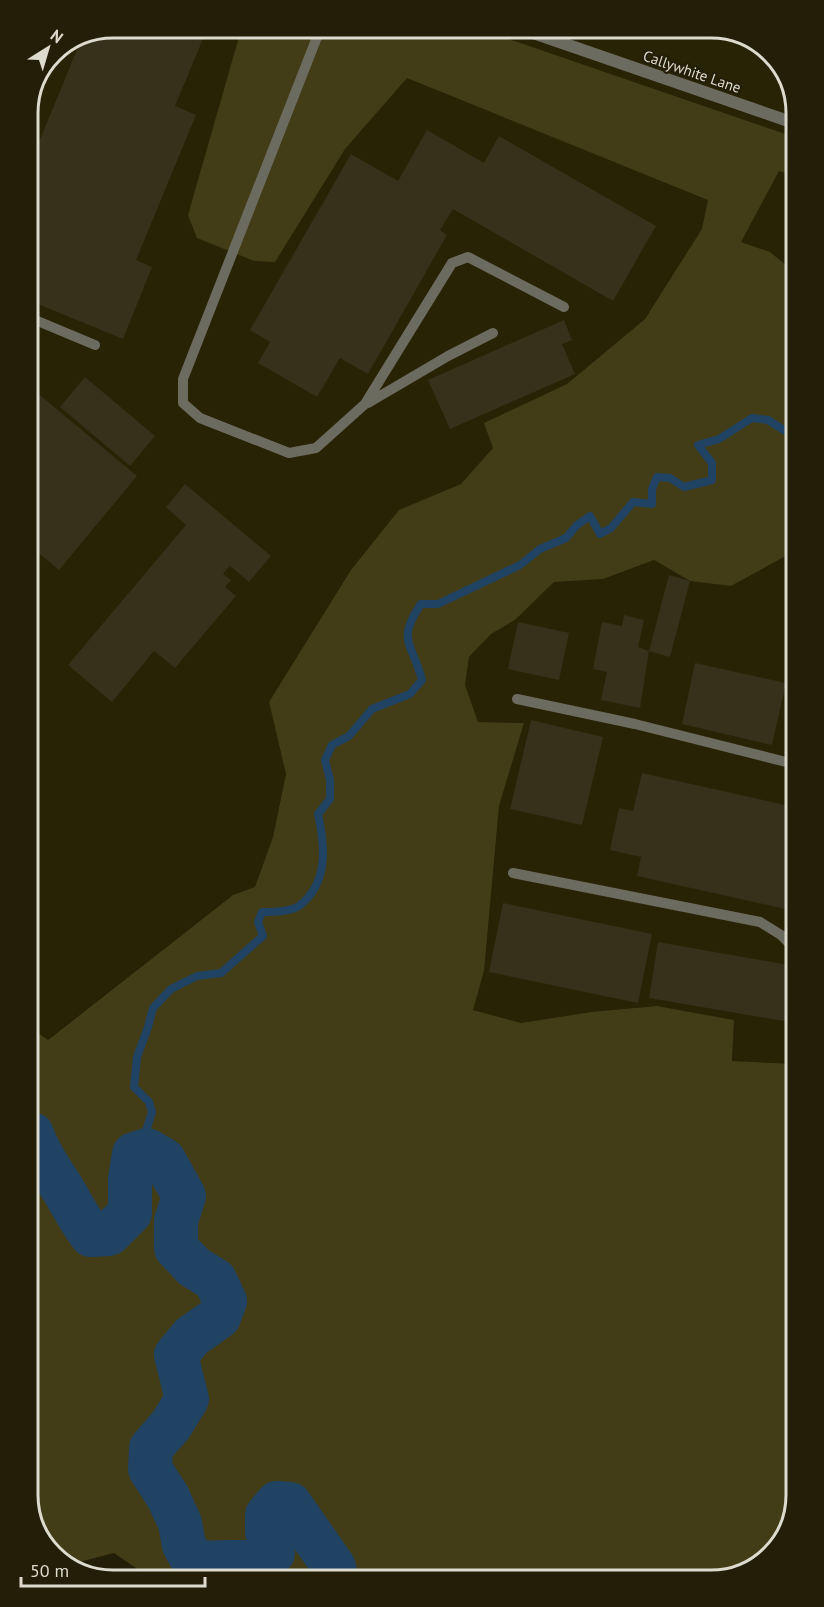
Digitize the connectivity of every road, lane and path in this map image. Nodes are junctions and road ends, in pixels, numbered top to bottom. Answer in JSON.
{"nodes":[{"id":1,"x":317,"y":38,"type":"edge"},
{"id":2,"x":561,"y":38,"type":"edge"},
{"id":3,"x":786,"y":120,"type":"edge"},
{"id":4,"x":564,"y":307,"type":"dead end"},
{"id":5,"x":38,"y":321,"type":"edge"},
{"id":6,"x":493,"y":333,"type":"dead end"},
{"id":7,"x":95,"y":345,"type":"dead end"},
{"id":8,"x":365,"y":404,"type":"junction"},
{"id":9,"x":517,"y":699,"type":"dead end"},
{"id":10,"x":786,"y":762,"type":"edge"},
{"id":11,"x":513,"y":873,"type":"dead end"},
{"id":12,"x":786,"y":940,"type":"edge"}],
"edges":[{"from":1,"to":8,"type":"lane"},
{"from":2,"to":3,"type":"street","name":"Callywhite Lane"},
{"from":4,"to":8,"type":"lane"},
{"from":5,"to":7,"type":"lane"},
{"from":6,"to":8,"type":"lane"},
{"from":9,"to":10,"type":"lane"},
{"from":11,"to":12,"type":"lane"}]}
